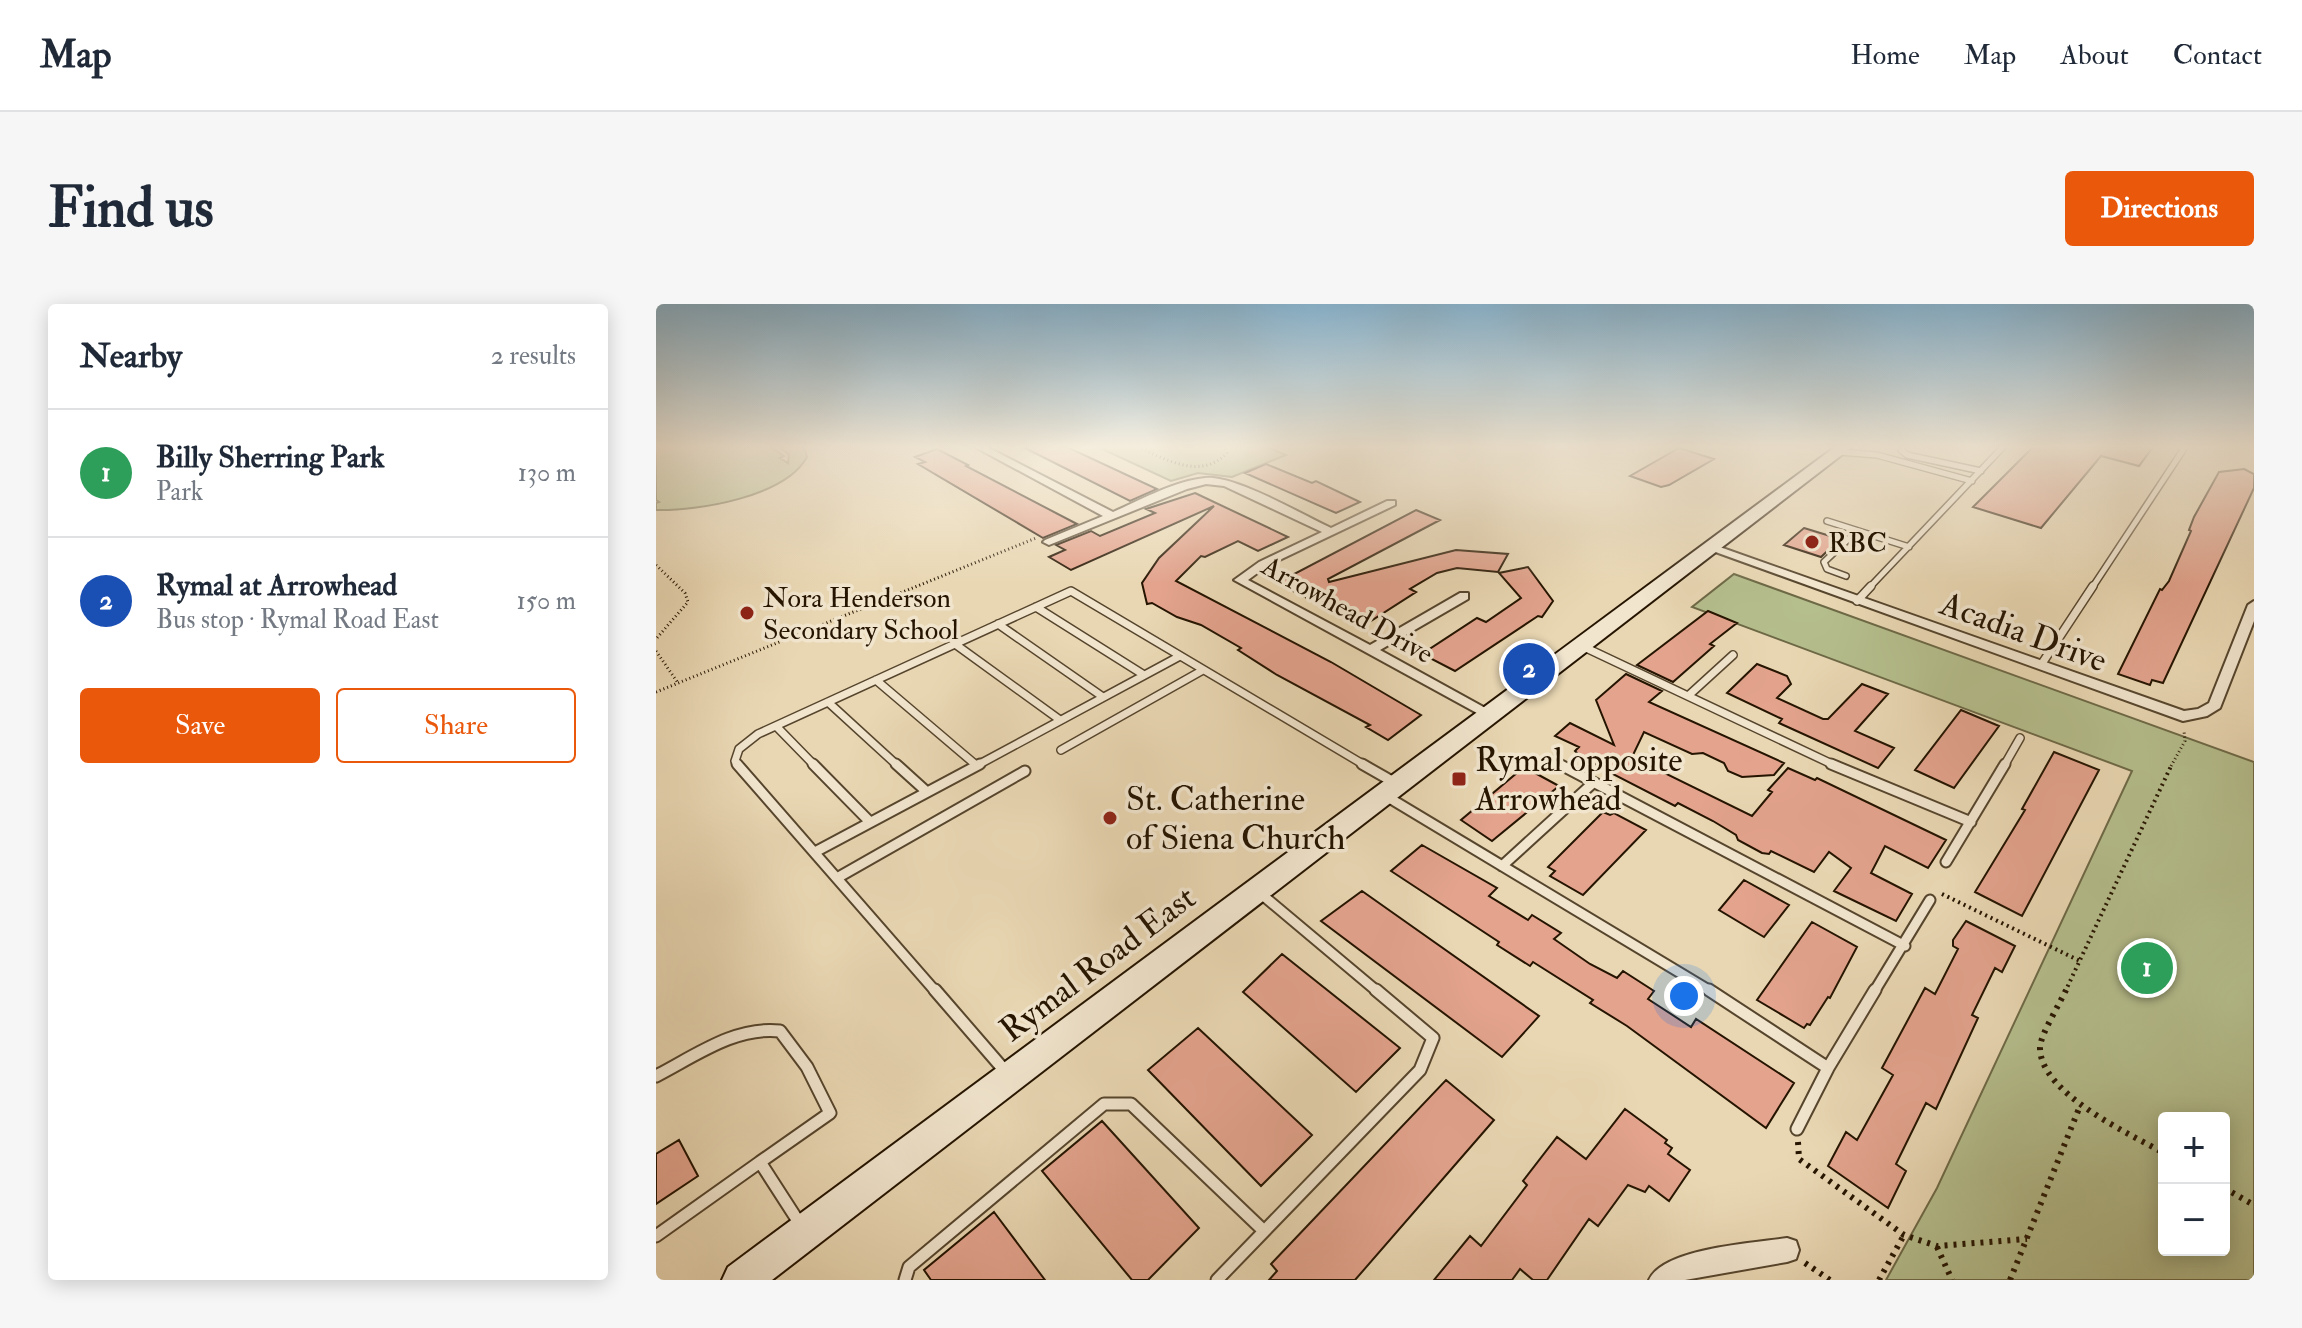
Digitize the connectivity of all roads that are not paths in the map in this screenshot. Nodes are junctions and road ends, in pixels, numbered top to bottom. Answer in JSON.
{"nodes":[{"id":1,"x":1067,"y":493,"type":"edge"},
{"id":2,"x":1169,"y":493,"type":"edge"},
{"id":3,"x":1242,"y":493,"type":"edge"},
{"id":4,"x":1786,"y":493,"type":"edge"},
{"id":5,"x":1961,"y":493,"type":"edge"},
{"id":6,"x":2155,"y":493,"type":"edge"},
{"id":7,"x":1391,"y":503,"type":"dead end"},
{"id":8,"x":1112,"y":516,"type":"junction"},
{"id":9,"x":1827,"y":521,"type":"dead end"},
{"id":10,"x":1857,"y":531,"type":"junction"},
{"id":11,"x":1331,"y":532,"type":"junction"},
{"id":12,"x":1046,"y":538,"type":"road end"},
{"id":13,"x":1909,"y":547,"type":"junction"},
{"id":14,"x":1714,"y":548,"type":"junction"},
{"id":15,"x":1846,"y":576,"type":"dead end"},
{"id":16,"x":1464,"y":596,"type":"dead end"},
{"id":17,"x":1857,"y":601,"type":"junction"},
{"id":18,"x":1036,"y":607,"type":"junction"},
{"id":19,"x":2253,"y":612,"type":"edge"},
{"id":20,"x":998,"y":624,"type":"junction"},
{"id":21,"x":955,"y":644,"type":"junction"},
{"id":22,"x":1581,"y":645,"type":"junction"},
{"id":23,"x":1371,"y":650,"type":"junction"},
{"id":24,"x":1733,"y":655,"type":"dead end"},
{"id":25,"x":1180,"y":656,"type":"junction"},
{"id":26,"x":2041,"y":665,"type":"junction"},
{"id":27,"x":1203,"y":670,"type":"junction"},
{"id":28,"x":1144,"y":675,"type":"junction"},
{"id":29,"x":876,"y":680,"type":"junction"},
{"id":30,"x":1688,"y":696,"type":"junction"},
{"id":31,"x":1103,"y":697,"type":"junction"},
{"id":32,"x":828,"y":702,"type":"junction"},
{"id":33,"x":1491,"y":715,"type":"junction"},
{"id":34,"x":1060,"y":720,"type":"junction"},
{"id":35,"x":776,"y":726,"type":"junction"},
{"id":36,"x":2020,"y":738,"type":"dead end"},
{"id":37,"x":1061,"y":750,"type":"dead end"},
{"id":38,"x":1550,"y":759,"type":"dead end"},
{"id":39,"x":976,"y":765,"type":"junction"},
{"id":40,"x":1025,"y":771,"type":"dead end"},
{"id":41,"x":1593,"y":783,"type":"junction"},
{"id":42,"x":1390,"y":789,"type":"junction"},
{"id":43,"x":927,"y":792,"type":"junction"},
{"id":44,"x":870,"y":822,"type":"junction"},
{"id":45,"x":1971,"y":822,"type":"junction"},
{"id":46,"x":815,"y":852,"type":"junction"},
{"id":47,"x":1946,"y":862,"type":"dead end"},
{"id":48,"x":1502,"y":866,"type":"junction"},
{"id":49,"x":837,"y":878,"type":"junction"},
{"id":50,"x":1256,"y":890,"type":"junction"},
{"id":51,"x":1930,"y":900,"type":"road end"},
{"id":52,"x":1905,"y":946,"type":"junction"},
{"id":53,"x":1828,"y":1068,"type":"junction"},
{"id":54,"x":656,"y":1076,"type":"edge"},
{"id":55,"x":1010,"y":1076,"type":"junction"},
{"id":56,"x":1797,"y":1129,"type":"road end"},
{"id":57,"x":760,"y":1162,"type":"junction"},
{"id":58,"x":1264,"y":1231,"type":"junction"},
{"id":59,"x":804,"y":1232,"type":"junction"},
{"id":60,"x":656,"y":1236,"type":"edge"},
{"id":61,"x":1787,"y":1250,"type":"road end"},
{"id":62,"x":741,"y":1280,"type":"edge"},
{"id":63,"x":905,"y":1280,"type":"edge"},
{"id":64,"x":1217,"y":1280,"type":"edge"},
{"id":65,"x":1662,"y":1280,"type":"edge"}],
"edges":[{"from":1,"to":8,"type":"street"},
{"from":2,"to":8,"type":"street"},
{"from":3,"to":11,"type":"street"},
{"from":4,"to":14,"type":"main road","name":"Rymal Road East"},
{"from":5,"to":13,"type":"lane"},
{"from":6,"to":26,"type":"lane"},
{"from":7,"to":11,"type":"street","name":"Arrowhead Drive"},
{"from":8,"to":12,"type":"street"},
{"from":9,"to":10,"type":"lane"},
{"from":10,"to":13,"type":"lane"},
{"from":10,"to":15,"type":"lane"},
{"from":11,"to":23,"type":"street","name":"Arrowhead Drive"},
{"from":13,"to":17,"type":"lane"},
{"from":14,"to":17,"type":"street","name":"Acadia Drive"},
{"from":14,"to":22,"type":"main road","name":"Rymal Road East"},
{"from":16,"to":23,"type":"street"},
{"from":17,"to":26,"type":"street","name":"Acadia Drive"},
{"from":18,"to":20,"type":"lane"},
{"from":18,"to":25,"type":"lane"},
{"from":18,"to":28,"type":"lane"},
{"from":19,"to":26,"type":"street","name":"Acadia Drive"},
{"from":20,"to":21,"type":"lane"},
{"from":20,"to":31,"type":"lane"},
{"from":21,"to":29,"type":"lane"},
{"from":21,"to":34,"type":"lane"},
{"from":22,"to":30,"type":"lane"},
{"from":22,"to":33,"type":"main road","name":"Rymal Road East"},
{"from":23,"to":33,"type":"street","name":"Arrowhead Drive"},
{"from":24,"to":30,"type":"lane"},
{"from":25,"to":27,"type":"lane"},
{"from":25,"to":28,"type":"lane"},
{"from":27,"to":37,"type":"lane"},
{"from":27,"to":42,"type":"lane"},
{"from":28,"to":31,"type":"lane"},
{"from":29,"to":32,"type":"lane"},
{"from":29,"to":39,"type":"lane"},
{"from":30,"to":45,"type":"lane"},
{"from":31,"to":34,"type":"lane"},
{"from":32,"to":35,"type":"lane"},
{"from":32,"to":43,"type":"lane"},
{"from":33,"to":42,"type":"main road","name":"Rymal Road East"},
{"from":34,"to":39,"type":"lane"},
{"from":35,"to":44,"type":"lane"},
{"from":35,"to":46,"type":"lane"},
{"from":36,"to":45,"type":"lane"},
{"from":38,"to":41,"type":"lane"},
{"from":39,"to":43,"type":"lane"},
{"from":40,"to":49,"type":"lane"},
{"from":41,"to":48,"type":"lane"},
{"from":41,"to":52,"type":"lane"},
{"from":42,"to":48,"type":"lane"},
{"from":42,"to":50,"type":"main road","name":"Rymal Road East"},
{"from":43,"to":44,"type":"lane"},
{"from":44,"to":46,"type":"lane"},
{"from":45,"to":47,"type":"lane"},
{"from":46,"to":49,"type":"lane"},
{"from":48,"to":53,"type":"lane"},
{"from":49,"to":55,"type":"lane"},
{"from":50,"to":55,"type":"main road","name":"Rymal Road East"},
{"from":50,"to":58,"type":"lane"},
{"from":51,"to":52,"type":"lane"},
{"from":52,"to":53,"type":"lane"},
{"from":53,"to":56,"type":"lane"},
{"from":54,"to":57,"type":"lane"},
{"from":55,"to":59,"type":"main road","name":"Rymal Road East"},
{"from":57,"to":59,"type":"lane"},
{"from":57,"to":60,"type":"lane"},
{"from":58,"to":63,"type":"lane"},
{"from":58,"to":64,"type":"lane"},
{"from":59,"to":62,"type":"main road","name":"Rymal Road East"},
{"from":61,"to":65,"type":"street"}]}
